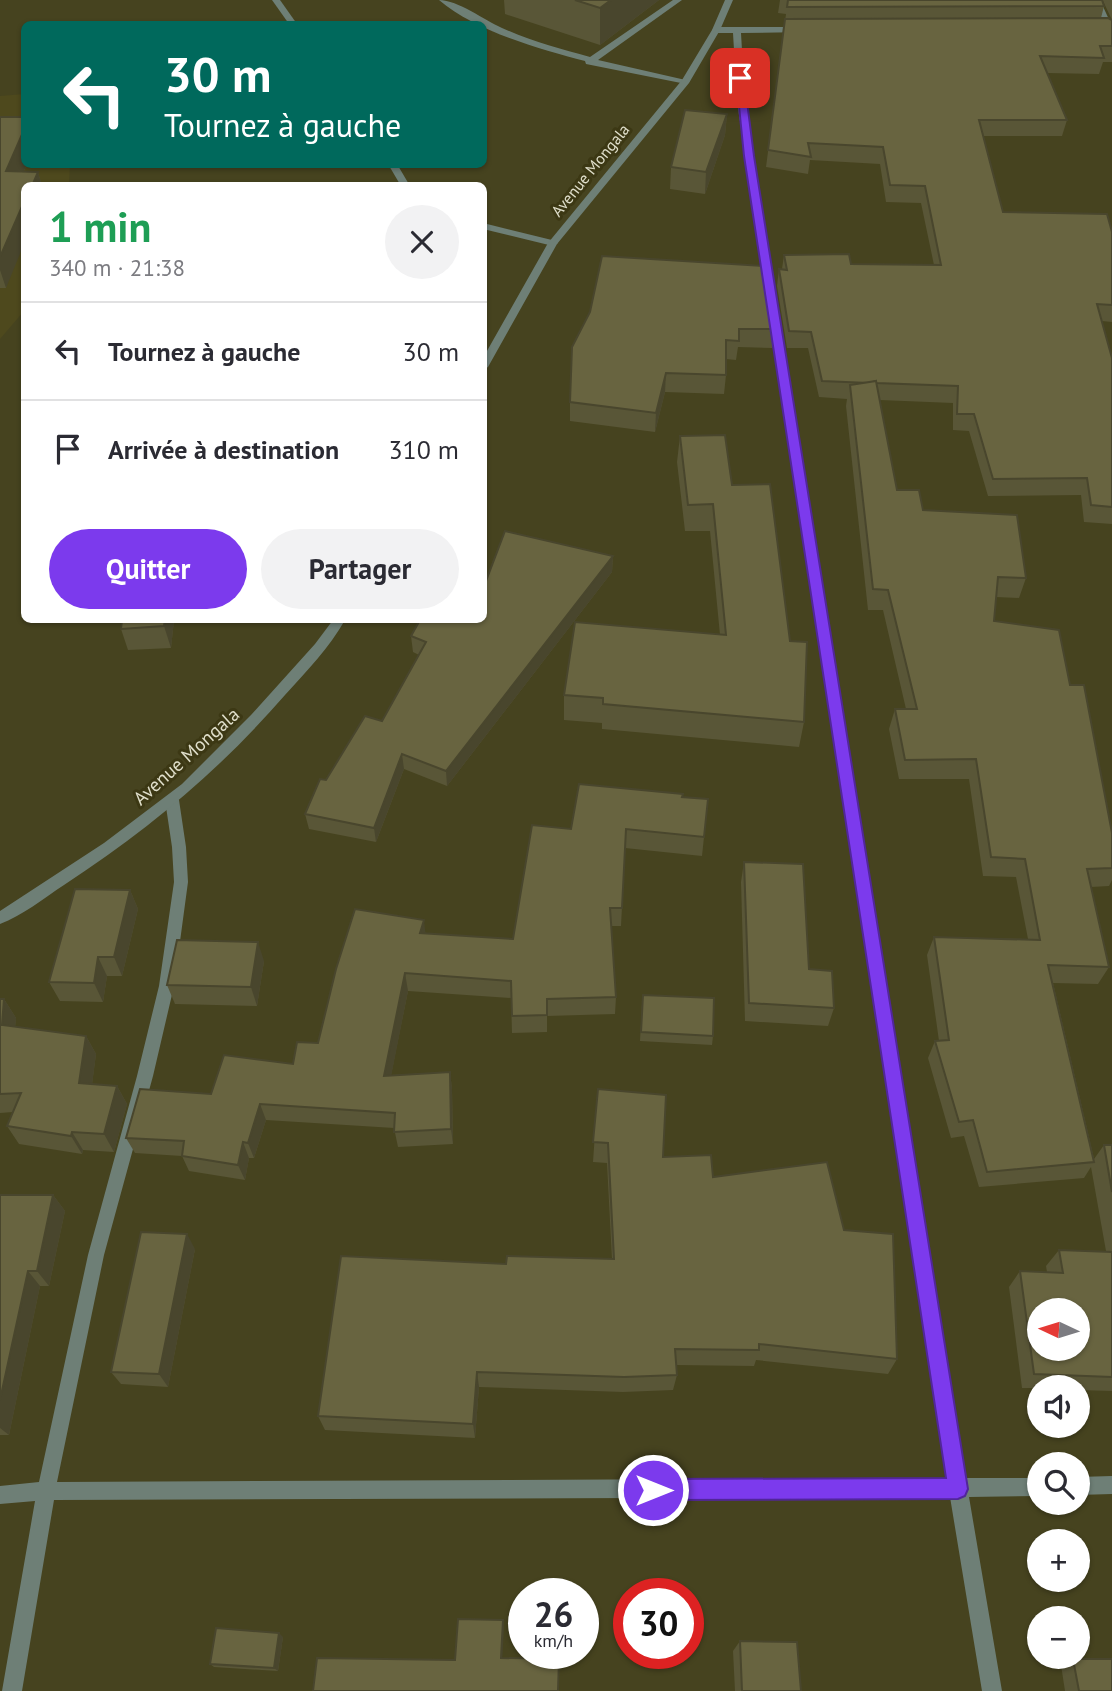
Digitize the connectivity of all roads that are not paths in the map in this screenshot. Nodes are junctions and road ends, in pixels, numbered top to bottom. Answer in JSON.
{"nodes":[{"id":1,"x":276,"y":0,"type":"edge"},
{"id":2,"x":443,"y":0,"type":"edge"},
{"id":3,"x":678,"y":0,"type":"edge"},
{"id":4,"x":729,"y":0,"type":"edge"},
{"id":5,"x":1096,"y":0,"type":"edge"},
{"id":6,"x":291,"y":21,"type":"edge"},
{"id":7,"x":481,"y":21,"type":"edge"},
{"id":8,"x":487,"y":24,"type":"edge"},
{"id":9,"x":1094,"y":28,"type":"edge"},
{"id":10,"x":716,"y":30,"type":"junction"},
{"id":11,"x":737,"y":30,"type":"junction"},
{"id":12,"x":820,"y":30,"type":"edge"},
{"id":13,"x":1111,"y":30,"type":"edge"},
{"id":14,"x":589,"y":62,"type":"junction"},
{"id":15,"x":686,"y":81,"type":"junction"},
{"id":16,"x":487,"y":227,"type":"edge"},
{"id":17,"x":553,"y":243,"type":"junction"},
{"id":18,"x":487,"y":360,"type":"edge"},
{"id":19,"x":337,"y":623,"type":"edge"},
{"id":20,"x":172,"y":800,"type":"junction"},
{"id":21,"x":0,"y":918,"type":"edge"},
{"id":22,"x":1112,"y":1485,"type":"edge"},
{"id":23,"x":1090,"y":1486,"type":"edge"},
{"id":24,"x":1027,"y":1487,"type":"edge"},
{"id":25,"x":958,"y":1489,"type":"junction"},
{"id":26,"x":44,"y":1492,"type":"junction"},
{"id":27,"x":0,"y":1495,"type":"edge"},
{"id":28,"x":12,"y":1691,"type":"edge"},
{"id":29,"x":992,"y":1691,"type":"edge"}],
"edges":[{"from":1,"to":6,"type":"street"},
{"from":2,"to":7,"type":"street"},
{"from":3,"to":14,"type":"street"},
{"from":4,"to":10,"type":"street","name":"Avenue Mongala"},
{"from":5,"to":13,"type":"street"},
{"from":8,"to":14,"type":"street"},
{"from":9,"to":13,"type":"street"},
{"from":10,"to":11,"type":"street"},
{"from":10,"to":15,"type":"street","name":"Avenue Mongala"},
{"from":11,"to":12,"type":"street"},
{"from":11,"to":25,"type":"street"},
{"from":14,"to":15,"type":"street"},
{"from":15,"to":17,"type":"street","name":"Avenue Mongala"},
{"from":16,"to":17,"type":"street"},
{"from":17,"to":18,"type":"street","name":"Avenue Mongala"},
{"from":19,"to":20,"type":"street","name":"Avenue Mongala"},
{"from":20,"to":21,"type":"street","name":"Avenue Mongala"},
{"from":20,"to":26,"type":"street"},
{"from":22,"to":23,"type":"street"},
{"from":24,"to":25,"type":"street"},
{"from":25,"to":26,"type":"street"},
{"from":25,"to":29,"type":"street"},
{"from":26,"to":27,"type":"street"},
{"from":26,"to":28,"type":"street"}]}
